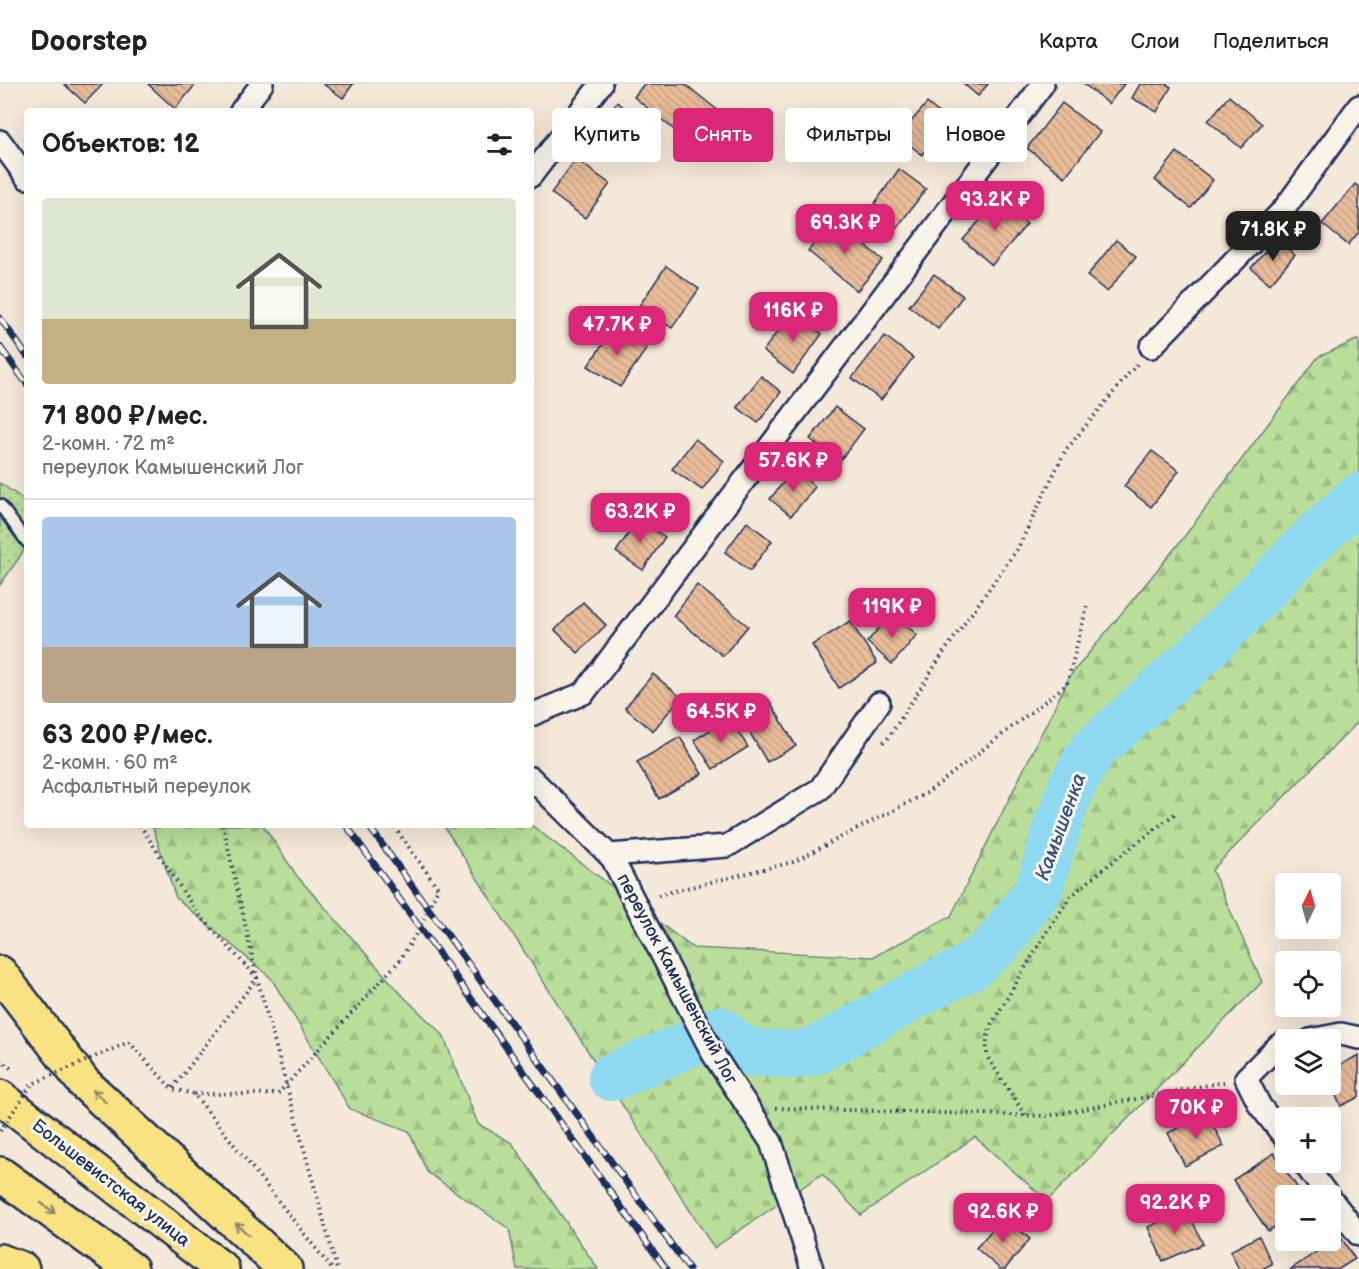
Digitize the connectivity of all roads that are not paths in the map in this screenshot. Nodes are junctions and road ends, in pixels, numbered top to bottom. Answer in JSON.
{"nodes":[{"id":1,"x":262,"y":84,"type":"edge"},
{"id":2,"x":601,"y":84,"type":"edge"},
{"id":3,"x":1043,"y":84,"type":"edge"},
{"id":4,"x":1359,"y":106,"type":"edge"},
{"id":5,"x":243,"y":108,"type":"edge"},
{"id":6,"x":0,"y":141,"type":"edge"},
{"id":7,"x":534,"y":172,"type":"edge"},
{"id":8,"x":24,"y":174,"type":"edge"},
{"id":9,"x":1151,"y":347,"type":"road end"},
{"id":10,"x":0,"y":505,"type":"edge"},
{"id":11,"x":24,"y":538,"type":"edge"},
{"id":12,"x":879,"y":703,"type":"dead end"},
{"id":13,"x":534,"y":714,"type":"edge"},
{"id":14,"x":534,"y":781,"type":"edge"},
{"id":15,"x":609,"y":855,"type":"junction"},
{"id":16,"x":0,"y":973,"type":"edge"},
{"id":17,"x":1341,"y":1034,"type":"edge"},
{"id":18,"x":1359,"y":1038,"type":"edge"},
{"id":19,"x":1275,"y":1051,"type":"edge"},
{"id":20,"x":0,"y":1097,"type":"edge"},
{"id":21,"x":1275,"y":1125,"type":"edge"},
{"id":22,"x":0,"y":1174,"type":"edge"},
{"id":23,"x":1341,"y":1212,"type":"edge"},
{"id":24,"x":1359,"y":1235,"type":"edge"},
{"id":25,"x":0,"y":1261,"type":"edge"},
{"id":26,"x":22,"y":1269,"type":"edge"},
{"id":27,"x":130,"y":1269,"type":"edge"},
{"id":28,"x":222,"y":1269,"type":"edge"},
{"id":29,"x":285,"y":1269,"type":"edge"},
{"id":30,"x":812,"y":1269,"type":"edge"}],
"edges":[{"from":1,"to":5,"type":"street"},
{"from":2,"to":7,"type":"street"},
{"from":3,"to":13,"type":"street"},
{"from":4,"to":9,"type":"street"},
{"from":6,"to":8,"type":"street"},
{"from":10,"to":11,"type":"lane"},
{"from":12,"to":15,"type":"street"},
{"from":14,"to":15,"type":"street","name":"переулок Камышенский Лог"},
{"from":15,"to":30,"type":"street","name":"переулок Камышенский Лог"},
{"from":29,"to":16,"type":"highway","one_way":true},
{"from":17,"to":18,"type":"street"},
{"from":19,"to":21,"type":"street"},
{"from":20,"to":28,"type":"highway","name":"Большевистская улица"},
{"from":22,"to":27,"type":"highway","one_way":true},
{"from":23,"to":24,"type":"street"},
{"from":25,"to":26,"type":"highway"}]}
